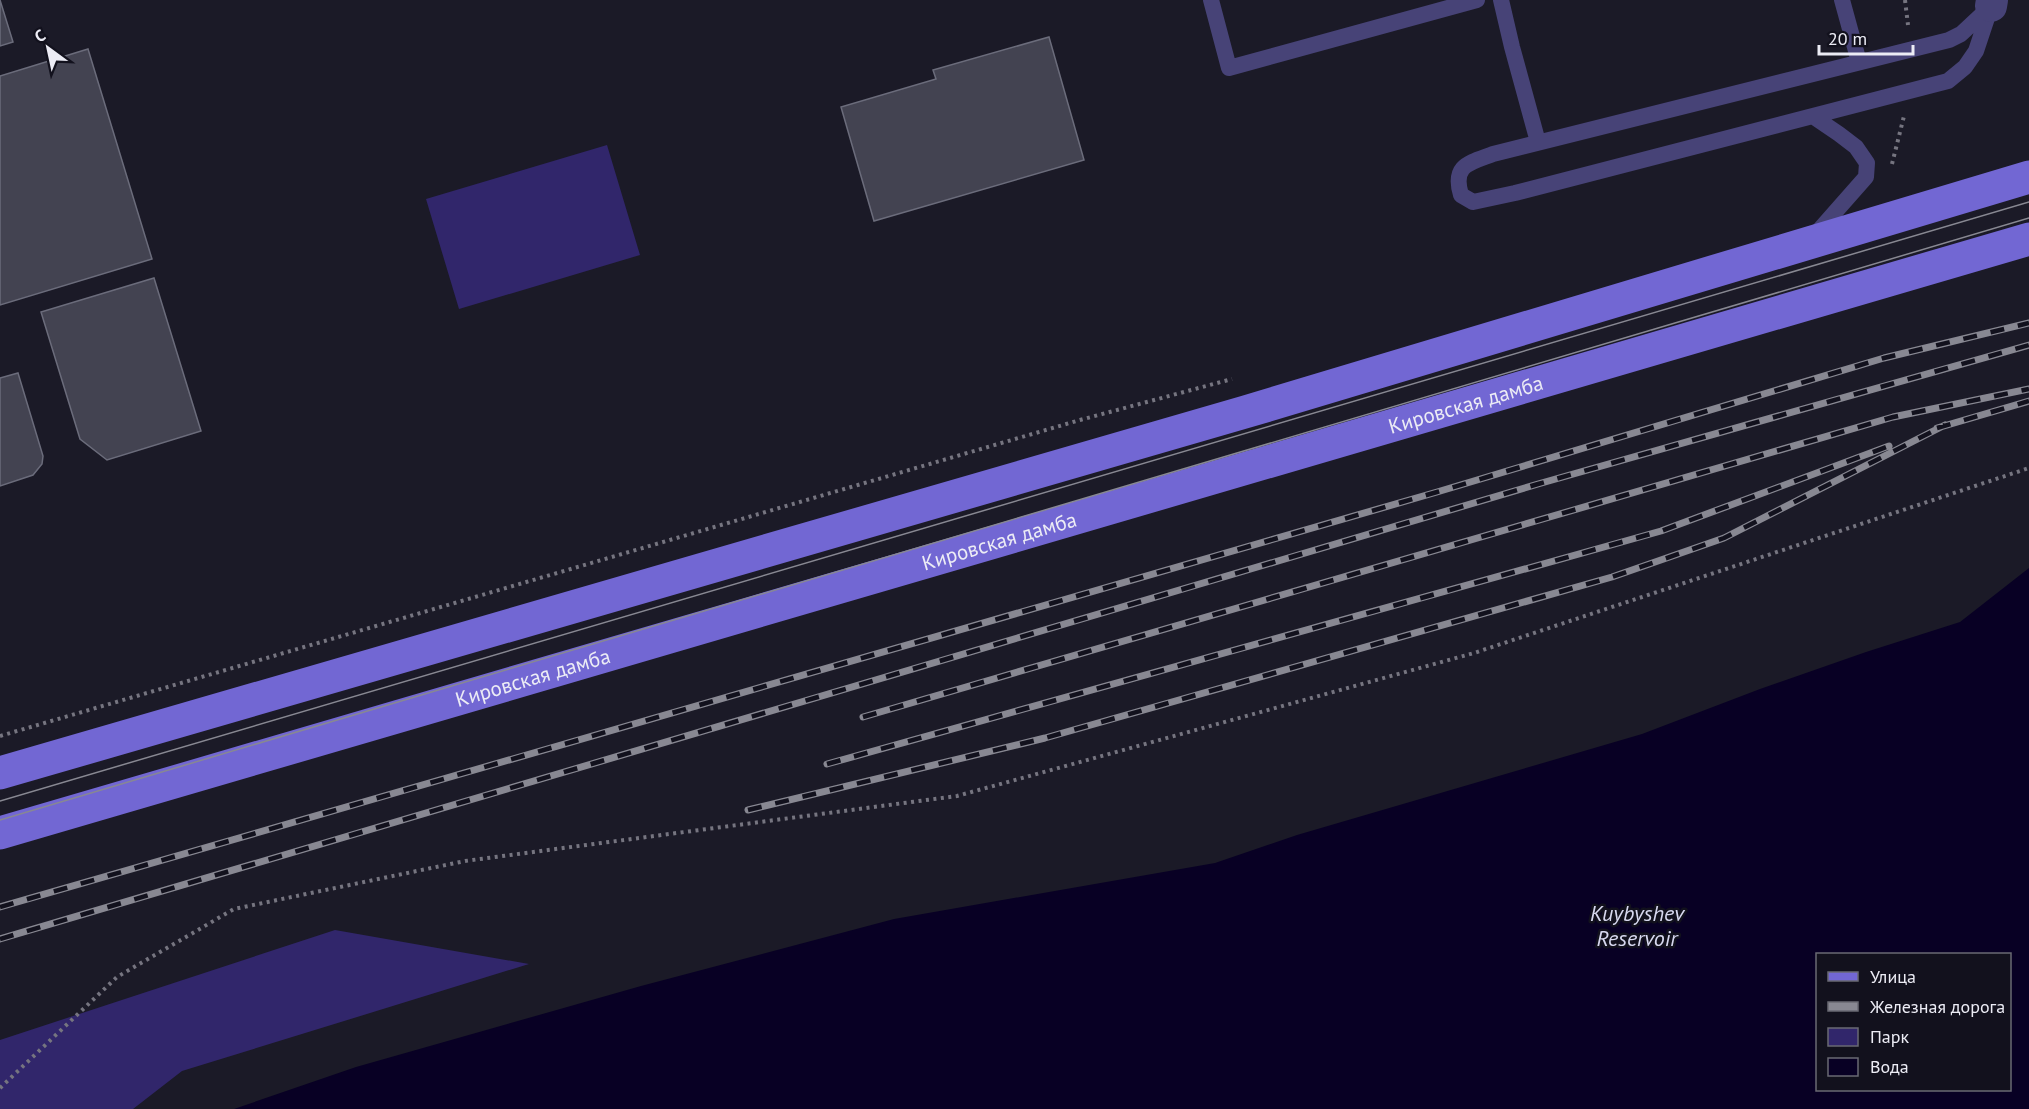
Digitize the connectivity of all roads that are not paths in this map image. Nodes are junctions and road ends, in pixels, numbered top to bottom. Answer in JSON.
{"nodes":[{"id":1,"x":1211,"y":0,"type":"edge"},
{"id":2,"x":1477,"y":0,"type":"edge"},
{"id":3,"x":1501,"y":0,"type":"edge"},
{"id":4,"x":1842,"y":0,"type":"edge"},
{"id":5,"x":1991,"y":3,"type":"edge"},
{"id":6,"x":1859,"y":62,"type":"junction"},
{"id":7,"x":1814,"y":117,"type":"junction"},
{"id":8,"x":1538,"y":142,"type":"junction"},
{"id":9,"x":2029,"y":177,"type":"edge"},
{"id":10,"x":2029,"y":239,"type":"edge"},
{"id":11,"x":1804,"y":246,"type":"junction"},
{"id":12,"x":0,"y":773,"type":"edge"},
{"id":13,"x":0,"y":833,"type":"edge"}],
"edges":[{"from":1,"to":2,"type":"lane"},
{"from":3,"to":8,"type":"lane"},
{"from":4,"to":6,"type":"lane"},
{"from":5,"to":6,"type":"lane"},
{"from":5,"to":7,"type":"lane"},
{"from":6,"to":8,"type":"lane"},
{"from":7,"to":8,"type":"lane"},
{"from":7,"to":11,"type":"lane"},
{"from":9,"to":11,"type":"main road"},
{"from":10,"to":13,"type":"main road","name":"Кировская дамба"},
{"from":11,"to":12,"type":"main road"}]}
